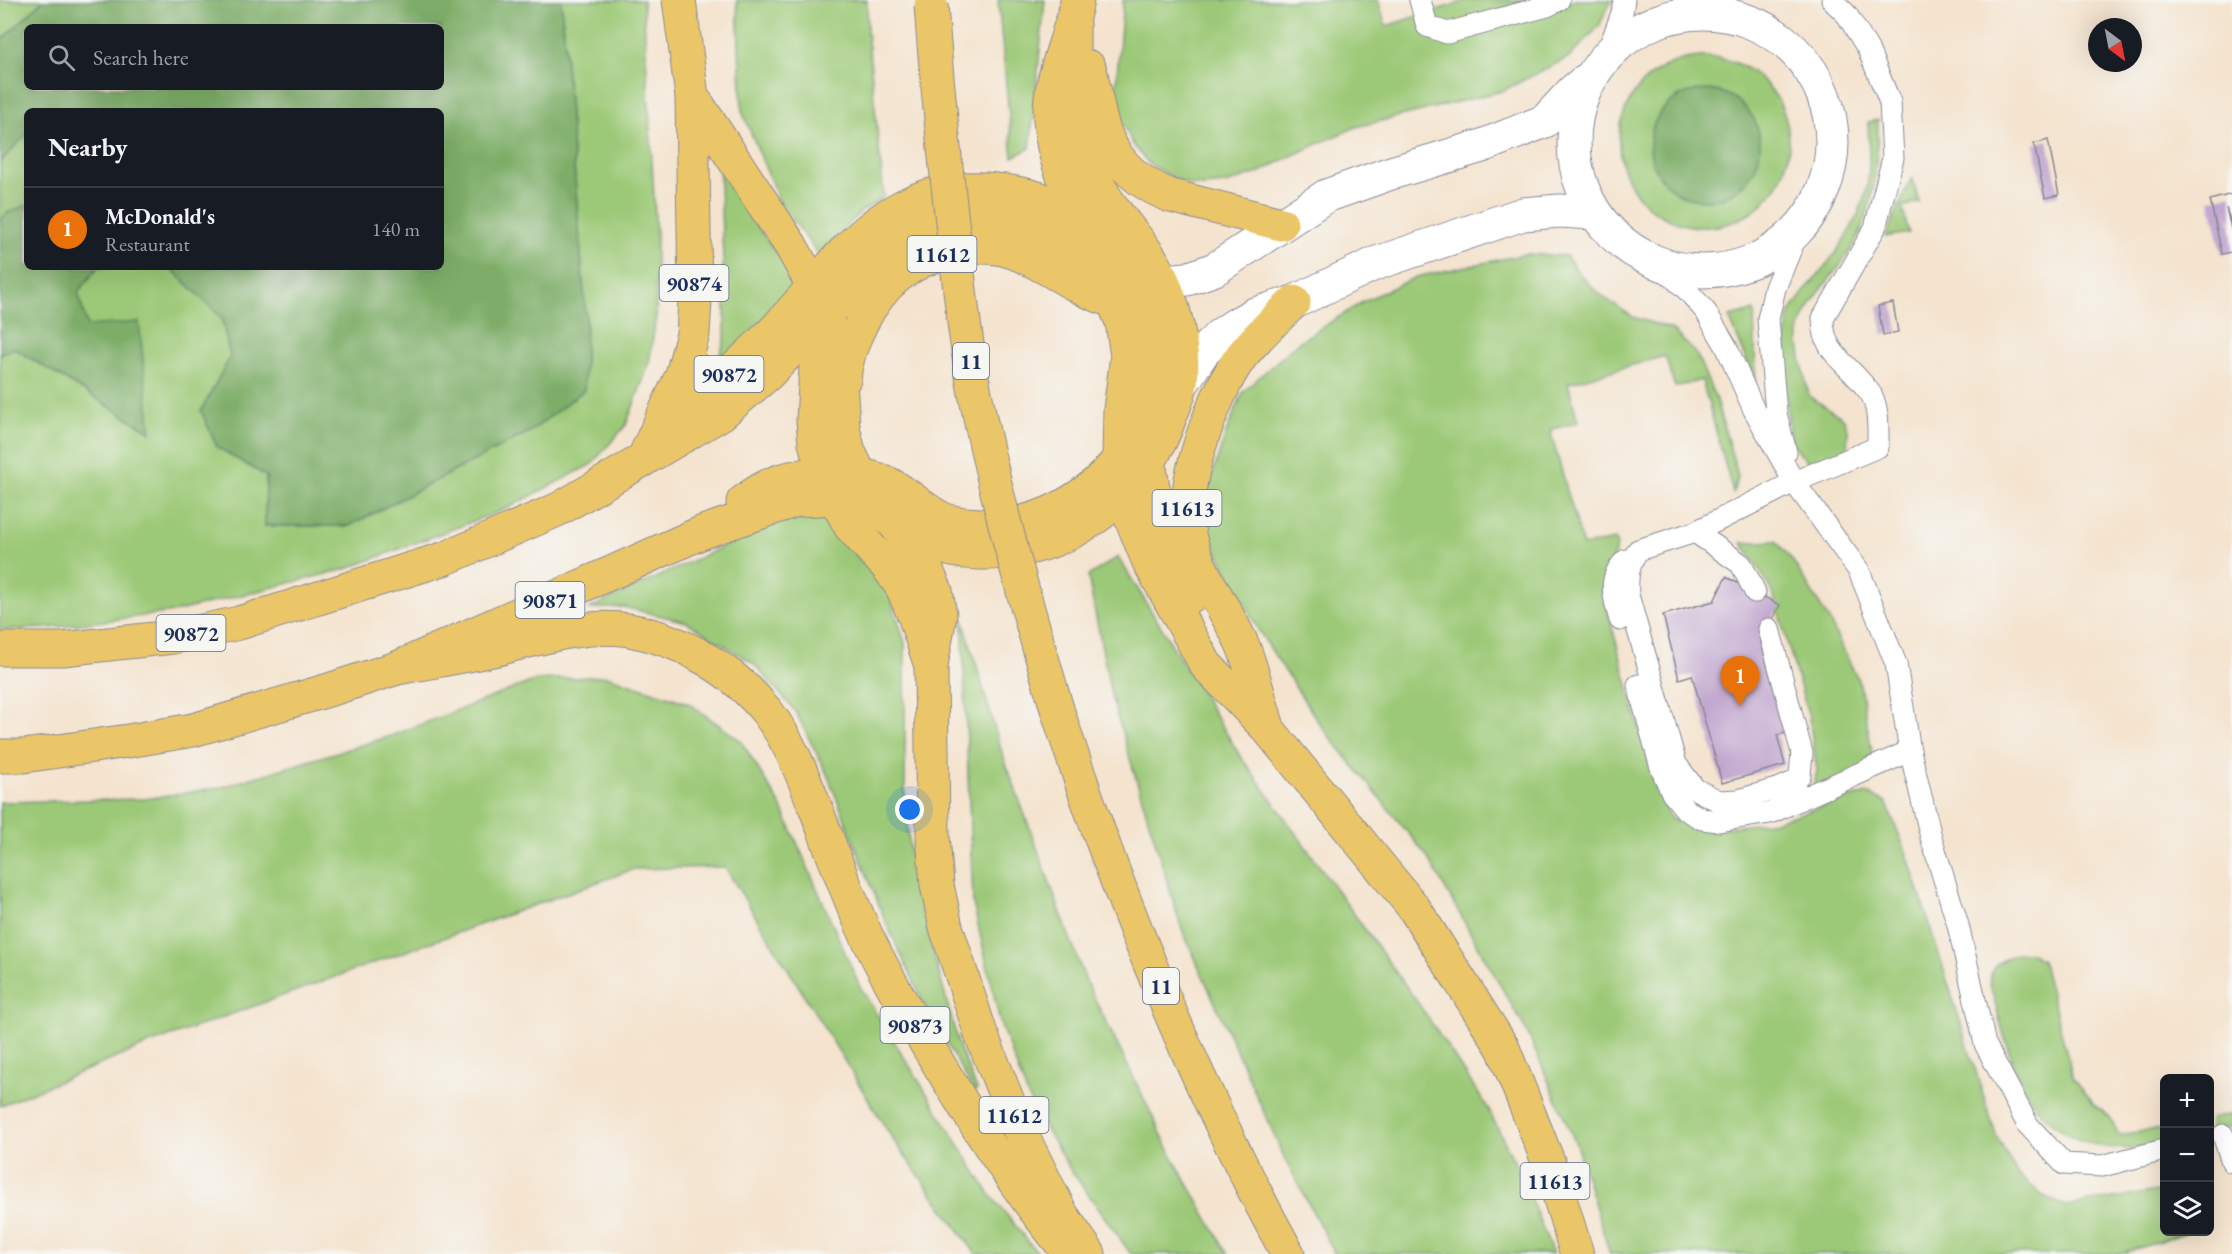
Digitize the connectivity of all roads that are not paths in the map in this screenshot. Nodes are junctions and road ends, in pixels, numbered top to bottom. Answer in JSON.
{"nodes":[{"id":1,"x":679,"y":0,"type":"edge"},
{"id":2,"x":1420,"y":0,"type":"edge"},
{"id":3,"x":1559,"y":0,"type":"edge"},
{"id":4,"x":1624,"y":0,"type":"edge"},
{"id":5,"x":1832,"y":0,"type":"edge"},
{"id":6,"x":931,"y":2,"type":"edge"},
{"id":7,"x":1732,"y":10,"type":"edge"},
{"id":8,"x":1075,"y":12,"type":"edge"},
{"id":9,"x":1599,"y":66,"type":"junction"},
{"id":10,"x":692,"y":96,"type":"junction"},
{"id":11,"x":1594,"y":213,"type":"junction"},
{"id":12,"x":1281,"y":224,"type":"junction"},
{"id":13,"x":1799,"y":229,"type":"junction"},
{"id":14,"x":1095,"y":243,"type":"junction"},
{"id":15,"x":1658,"y":264,"type":"junction"},
{"id":16,"x":1147,"y":288,"type":"junction"},
{"id":17,"x":819,"y":302,"type":"junction"},
{"id":18,"x":1294,"y":302,"type":"junction"},
{"id":19,"x":1166,"y":391,"type":"junction"},
{"id":20,"x":842,"y":397,"type":"junction"},
{"id":21,"x":1119,"y":458,"type":"junction"},
{"id":22,"x":643,"y":459,"type":"junction"},
{"id":23,"x":1151,"y":460,"type":"junction"},
{"id":24,"x":858,"y":474,"type":"junction"},
{"id":25,"x":1794,"y":482,"type":"junction"},
{"id":26,"x":829,"y":486,"type":"junction"},
{"id":27,"x":1124,"y":495,"type":"junction"},
{"id":28,"x":890,"y":520,"type":"junction"},
{"id":29,"x":1695,"y":532,"type":"junction"},
{"id":30,"x":1638,"y":550,"type":"junction"},
{"id":31,"x":1755,"y":592,"type":"dead end"},
{"id":32,"x":1768,"y":629,"type":"dead end"},
{"id":33,"x":0,"y":649,"type":"edge"},
{"id":34,"x":931,"y":666,"type":"junction"},
{"id":35,"x":397,"y":668,"type":"junction"},
{"id":36,"x":1268,"y":729,"type":"junction"},
{"id":37,"x":1910,"y":751,"type":"junction"},
{"id":38,"x":0,"y":756,"type":"edge"},
{"id":39,"x":2222,"y":1135,"type":"edge"},
{"id":40,"x":2160,"y":1151,"type":"edge"},
{"id":41,"x":2232,"y":1162,"type":"edge"},
{"id":42,"x":1070,"y":1254,"type":"edge"},
{"id":43,"x":1089,"y":1254,"type":"edge"},
{"id":44,"x":1288,"y":1254,"type":"edge"},
{"id":45,"x":1577,"y":1254,"type":"edge"}],
"edges":[{"from":1,"to":10,"type":"main road","number":"11612"},
{"from":2,"to":3,"type":"lane"},
{"from":4,"to":9,"type":"lane"},
{"from":5,"to":25,"type":"lane"},
{"from":6,"to":44,"type":"main road","number":"11","bridge":true},
{"from":7,"to":9,"type":"street"},
{"from":7,"to":13,"type":"street"},
{"from":8,"to":12,"type":"main road"},
{"from":8,"to":14,"type":"main road"},
{"from":8,"to":16,"type":"main road"},
{"from":9,"to":11,"type":"street"},
{"from":9,"to":12,"type":"street"},
{"from":10,"to":17,"type":"main road","number":"11612"},
{"from":10,"to":22,"type":"main road","number":"90874"},
{"from":11,"to":15,"type":"street"},
{"from":11,"to":18,"type":"street"},
{"from":12,"to":16,"type":"street"},
{"from":12,"to":16,"type":"street"},
{"from":13,"to":15,"type":"street"},
{"from":13,"to":25,"type":"lane"},
{"from":14,"to":16,"type":"main road","number":"11612"},
{"from":14,"to":16,"type":"main road","number":"11612"},
{"from":14,"to":17,"type":"main road","number":"11612"},
{"from":15,"to":25,"type":"lane"},
{"from":16,"to":19,"type":"main road","number":"11612"},
{"from":16,"to":20,"type":"main road","number":"11612"},
{"from":16,"to":21,"type":"main road","number":"11612"},
{"from":17,"to":20,"type":"main road","number":"11612"},
{"from":17,"to":22,"type":"main road","number":"90872"},
{"from":17,"to":26,"type":"main road","number":"11612"},
{"from":18,"to":19,"type":"street"},
{"from":18,"to":36,"type":"main road","number":"11613"},
{"from":19,"to":21,"type":"main road","number":"11612"},
{"from":19,"to":23,"type":"main road","number":"11612"},
{"from":20,"to":24,"type":"main road","number":"11612"},
{"from":21,"to":24,"type":"main road","number":"11612"},
{"from":21,"to":27,"type":"main road","number":"11612"},
{"from":22,"to":33,"type":"main road","number":"90872"},
{"from":23,"to":27,"type":"main road","number":"11612"},
{"from":23,"to":36,"type":"main road","number":"11613"},
{"from":24,"to":26,"type":"main road","number":"11612"},
{"from":24,"to":28,"type":"main road","number":"11612"},
{"from":25,"to":29,"type":"lane"},
{"from":25,"to":37,"type":"lane"},
{"from":26,"to":28,"type":"main road","number":"11612"},
{"from":26,"to":34,"type":"main road","number":"11612"},
{"from":26,"to":35,"type":"main road","number":"90871"},
{"from":27,"to":28,"type":"main road","number":"11612"},
{"from":27,"to":36,"type":"main road","number":"11613"},
{"from":28,"to":34,"type":"main road","number":"11612"},
{"from":29,"to":30,"type":"lane"},
{"from":29,"to":31,"type":"lane"},
{"from":30,"to":32,"type":"lane"},
{"from":30,"to":37,"type":"lane"},
{"from":34,"to":43,"type":"main road","number":"11612"},
{"from":35,"to":38,"type":"main road","number":"90871"},
{"from":35,"to":42,"type":"main road","number":"90873"},
{"from":36,"to":45,"type":"main road","number":"11613"},
{"from":37,"to":40,"type":"lane"},
{"from":39,"to":41,"type":"lane"}]}
